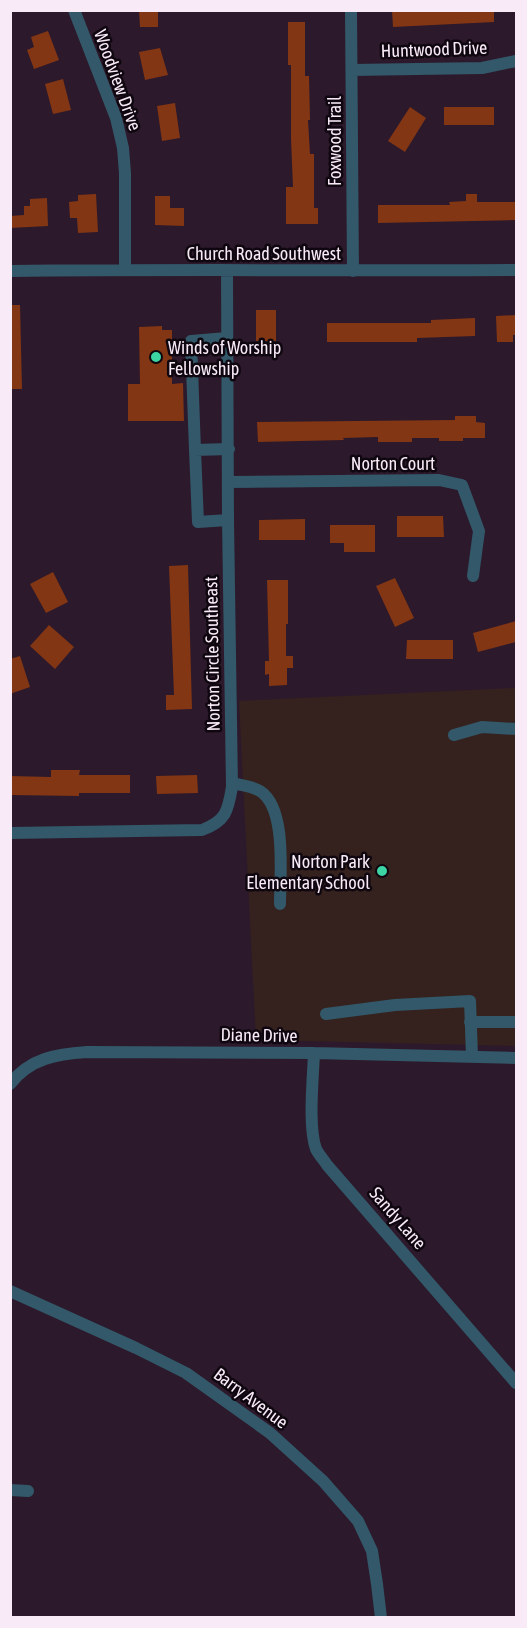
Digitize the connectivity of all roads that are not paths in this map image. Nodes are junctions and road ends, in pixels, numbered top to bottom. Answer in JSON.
{"nodes":[{"id":1,"x":74,"y":10,"type":"edge"},
{"id":2,"x":351,"y":10,"type":"edge"},
{"id":3,"x":516,"y":61,"type":"edge"},
{"id":4,"x":352,"y":70,"type":"junction"},
{"id":5,"x":124,"y":270,"type":"junction"},
{"id":6,"x":516,"y":270,"type":"edge"},
{"id":7,"x":227,"y":271,"type":"junction"},
{"id":8,"x":353,"y":271,"type":"junction"},
{"id":9,"x":10,"y":272,"type":"edge"},
{"id":10,"x":228,"y":338,"type":"junction"},
{"id":11,"x":229,"y":449,"type":"junction"},
{"id":12,"x":195,"y":450,"type":"junction"},
{"id":13,"x":229,"y":483,"type":"junction"},
{"id":14,"x":228,"y":520,"type":"junction"},
{"id":15,"x":473,"y":576,"type":"dead end"},
{"id":16,"x":516,"y":729,"type":"edge"},
{"id":17,"x":454,"y":735,"type":"dead end"},
{"id":18,"x":232,"y":783,"type":"junction"},
{"id":19,"x":10,"y":833,"type":"edge"},
{"id":20,"x":280,"y":904,"type":"dead end"},
{"id":21,"x":326,"y":1014,"type":"dead end"},
{"id":22,"x":470,"y":1022,"type":"junction"},
{"id":23,"x":516,"y":1022,"type":"edge"},
{"id":24,"x":314,"y":1053,"type":"junction"},
{"id":25,"x":472,"y":1056,"type":"junction"},
{"id":26,"x":516,"y":1058,"type":"edge"},
{"id":27,"x":10,"y":1084,"type":"edge"},
{"id":28,"x":10,"y":1290,"type":"edge"},
{"id":29,"x":516,"y":1383,"type":"edge"},
{"id":30,"x":10,"y":1490,"type":"edge"},
{"id":31,"x":28,"y":1491,"type":"dead end"},
{"id":32,"x":381,"y":1617,"type":"edge"}],
"edges":[{"from":1,"to":5,"type":"street","name":"Woodview Drive"},
{"from":2,"to":4,"type":"street","name":"Foxwood Trail"},
{"from":3,"to":4,"type":"street","name":"Huntwood Drive"},
{"from":4,"to":8,"type":"street","name":"Foxwood Trail"},
{"from":5,"to":7,"type":"street","name":"Church Road Southwest"},
{"from":5,"to":9,"type":"street","name":"Church Road Southwest"},
{"from":6,"to":8,"type":"street","name":"Church Road Southwest"},
{"from":7,"to":8,"type":"street","name":"Church Road Southwest"},
{"from":7,"to":10,"type":"street","name":"Norton Circle Southeast"},
{"from":10,"to":11,"type":"street","name":"Norton Circle Southeast"},
{"from":10,"to":12,"type":"street"},
{"from":11,"to":12,"type":"street"},
{"from":11,"to":13,"type":"street","name":"Norton Circle Southeast"},
{"from":12,"to":14,"type":"street"},
{"from":13,"to":14,"type":"street","name":"Norton Circle Southeast"},
{"from":13,"to":15,"type":"street","name":"Norton Court"},
{"from":14,"to":18,"type":"street","name":"Norton Circle Southeast"},
{"from":16,"to":17,"type":"street"},
{"from":18,"to":19,"type":"street","name":"Norton Circle Southeast"},
{"from":18,"to":20,"type":"street"},
{"from":21,"to":22,"type":"street"},
{"from":22,"to":23,"type":"street"},
{"from":22,"to":25,"type":"street"},
{"from":24,"to":25,"type":"street","name":"Diane Drive"},
{"from":24,"to":27,"type":"street","name":"Diane Drive"},
{"from":24,"to":29,"type":"street","name":"Sandy Lane"},
{"from":25,"to":26,"type":"street","name":"Diane Drive"},
{"from":28,"to":32,"type":"street","name":"Barry Avenue"},
{"from":30,"to":31,"type":"street"}]}
